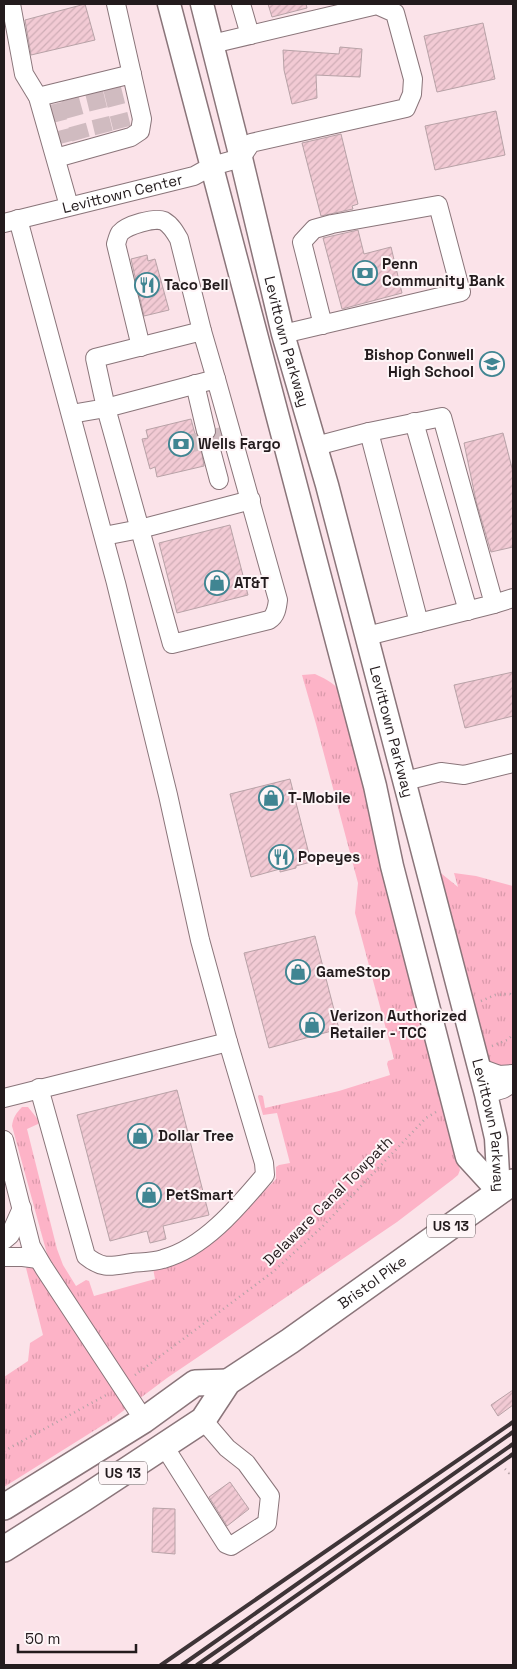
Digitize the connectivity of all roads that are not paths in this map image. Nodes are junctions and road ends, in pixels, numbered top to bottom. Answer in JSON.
{"nodes":[{"id":1,"x":11,"y":4,"type":"edge"},
{"id":2,"x":116,"y":4,"type":"edge"},
{"id":3,"x":169,"y":4,"type":"edge"},
{"id":4,"x":202,"y":4,"type":"edge"},
{"id":5,"x":241,"y":4,"type":"edge"},
{"id":6,"x":394,"y":8,"type":"edge"},
{"id":7,"x":250,"y":35,"type":"junction"},
{"id":8,"x":212,"y":44,"type":"junction"},
{"id":9,"x":132,"y":74,"type":"junction"},
{"id":10,"x":56,"y":97,"type":"junction"},
{"id":11,"x":71,"y":149,"type":"junction"},
{"id":12,"x":241,"y":158,"type":"junction"},
{"id":13,"x":212,"y":166,"type":"junction"},
{"id":14,"x":69,"y":206,"type":"junction"},
{"id":15,"x":11,"y":221,"type":"edge"},
{"id":16,"x":323,"y":325,"type":"junction"},
{"id":17,"x":202,"y":331,"type":"junction"},
{"id":18,"x":283,"y":334,"type":"junction"},
{"id":19,"x":141,"y":347,"type":"junction"},
{"id":20,"x":216,"y":379,"type":"junction"},
{"id":21,"x":195,"y":384,"type":"junction"},
{"id":22,"x":106,"y":408,"type":"junction"},
{"id":23,"x":70,"y":414,"type":"junction"},
{"id":24,"x":414,"y":422,"type":"junction"},
{"id":25,"x":206,"y":431,"type":"tunnel mouth"},
{"id":26,"x":369,"y":432,"type":"junction"},
{"id":27,"x":316,"y":446,"type":"junction"},
{"id":28,"x":211,"y":450,"type":"tunnel mouth"},
{"id":29,"x":219,"y":480,"type":"dead end"},
{"id":30,"x":250,"y":500,"type":"junction"},
{"id":31,"x":140,"y":529,"type":"junction"},
{"id":32,"x":104,"y":536,"type":"junction"},
{"id":33,"x":513,"y":598,"type":"edge"},
{"id":34,"x":494,"y":604,"type":"junction"},
{"id":35,"x":468,"y":611,"type":"junction"},
{"id":36,"x":420,"y":623,"type":"junction"},
{"id":37,"x":366,"y":636,"type":"junction"},
{"id":38,"x":513,"y":763,"type":"edge"},
{"id":39,"x":405,"y":781,"type":"junction"},
{"id":40,"x":228,"y":1042,"type":"junction"},
{"id":41,"x":480,"y":1068,"type":"junction"},
{"id":42,"x":513,"y":1074,"type":"edge"},
{"id":43,"x":513,"y":1083,"type":"edge"},
{"id":44,"x":40,"y":1088,"type":"junction"},
{"id":45,"x":486,"y":1094,"type":"junction"},
{"id":46,"x":4,"y":1098,"type":"edge"},
{"id":47,"x":4,"y":1140,"type":"edge"},
{"id":48,"x":506,"y":1187,"type":"edge"},
{"id":49,"x":22,"y":1208,"type":"junction"},
{"id":50,"x":4,"y":1240,"type":"edge"},
{"id":51,"x":4,"y":1257,"type":"edge"},
{"id":52,"x":38,"y":1258,"type":"junction"},
{"id":53,"x":228,"y":1382,"type":"junction"},
{"id":54,"x":144,"y":1420,"type":"junction"},
{"id":55,"x":203,"y":1420,"type":"junction"},
{"id":56,"x":164,"y":1446,"type":"junction"},
{"id":57,"x":4,"y":1507,"type":"edge"},
{"id":58,"x":4,"y":1549,"type":"edge"}],
"edges":[{"from":1,"to":10,"type":"street"},
{"from":2,"to":9,"type":"street"},
{"from":3,"to":13,"type":"main road","name":"Levittown Parkway"},
{"from":4,"to":8,"type":"main road","name":"Levittown Parkway"},
{"from":5,"to":7,"type":"street"},
{"from":6,"to":7,"type":"street"},
{"from":6,"to":12,"type":"street"},
{"from":7,"to":8,"type":"street"},
{"from":8,"to":12,"type":"main road","name":"Levittown Parkway"},
{"from":9,"to":10,"type":"street"},
{"from":9,"to":11,"type":"street"},
{"from":10,"to":11,"type":"street"},
{"from":11,"to":14,"type":"street"},
{"from":12,"to":13,"type":"street","name":"Levittown Center"},
{"from":12,"to":18,"type":"main road","name":"Levittown Parkway"},
{"from":13,"to":14,"type":"street","name":"Levittown Center"},
{"from":13,"to":48,"type":"main road","name":"Levittown Parkway"},
{"from":14,"to":15,"type":"street","name":"Levittown Center"},
{"from":15,"to":23,"type":"street"},
{"from":16,"to":16,"type":"street"},
{"from":16,"to":18,"type":"street"},
{"from":17,"to":19,"type":"street"},
{"from":17,"to":19,"type":"street"},
{"from":17,"to":20,"type":"street"},
{"from":18,"to":27,"type":"main road","name":"Levittown Parkway"},
{"from":19,"to":22,"type":"street"},
{"from":20,"to":21,"type":"street"},
{"from":20,"to":30,"type":"street"},
{"from":21,"to":22,"type":"street"},
{"from":21,"to":25,"type":"street"},
{"from":22,"to":23,"type":"street"},
{"from":22,"to":31,"type":"street"},
{"from":23,"to":32,"type":"street"},
{"from":24,"to":26,"type":"street"},
{"from":24,"to":34,"type":"street"},
{"from":24,"to":35,"type":"street"},
{"from":26,"to":27,"type":"street"},
{"from":26,"to":36,"type":"street"},
{"from":27,"to":37,"type":"main road","name":"Levittown Parkway"},
{"from":28,"to":29,"type":"street"},
{"from":30,"to":31,"type":"street"},
{"from":30,"to":31,"type":"street"},
{"from":31,"to":32,"type":"street"},
{"from":32,"to":40,"type":"street"},
{"from":33,"to":34,"type":"street"},
{"from":34,"to":35,"type":"street"},
{"from":35,"to":36,"type":"street"},
{"from":36,"to":37,"type":"street"},
{"from":37,"to":39,"type":"main road","name":"Levittown Parkway"},
{"from":38,"to":39,"type":"street"},
{"from":39,"to":41,"type":"main road","name":"Levittown Parkway"},
{"from":40,"to":44,"type":"street"},
{"from":40,"to":44,"type":"street"},
{"from":41,"to":42,"type":"street"},
{"from":41,"to":45,"type":"main road","name":"Levittown Parkway"},
{"from":43,"to":45,"type":"street"},
{"from":44,"to":46,"type":"street"},
{"from":45,"to":48,"type":"main road","name":"Levittown Parkway"},
{"from":47,"to":49,"type":"street"},
{"from":48,"to":53,"type":"highway","name":"Bristol Pike","number":"US 13"},
{"from":49,"to":50,"type":"street"},
{"from":49,"to":52,"type":"street"},
{"from":51,"to":52,"type":"street"},
{"from":52,"to":54,"type":"street"},
{"from":53,"to":54,"type":"highway","number":"US 13"},
{"from":53,"to":55,"type":"highway","name":"Bristol Pike","number":"US 13"},
{"from":54,"to":57,"type":"highway","number":"US 13"},
{"from":55,"to":56,"type":"highway","name":"Bristol Pike","number":"US 13"},
{"from":55,"to":56,"type":"street"},
{"from":56,"to":58,"type":"highway","name":"Bristol Pike","number":"US 13"}]}
